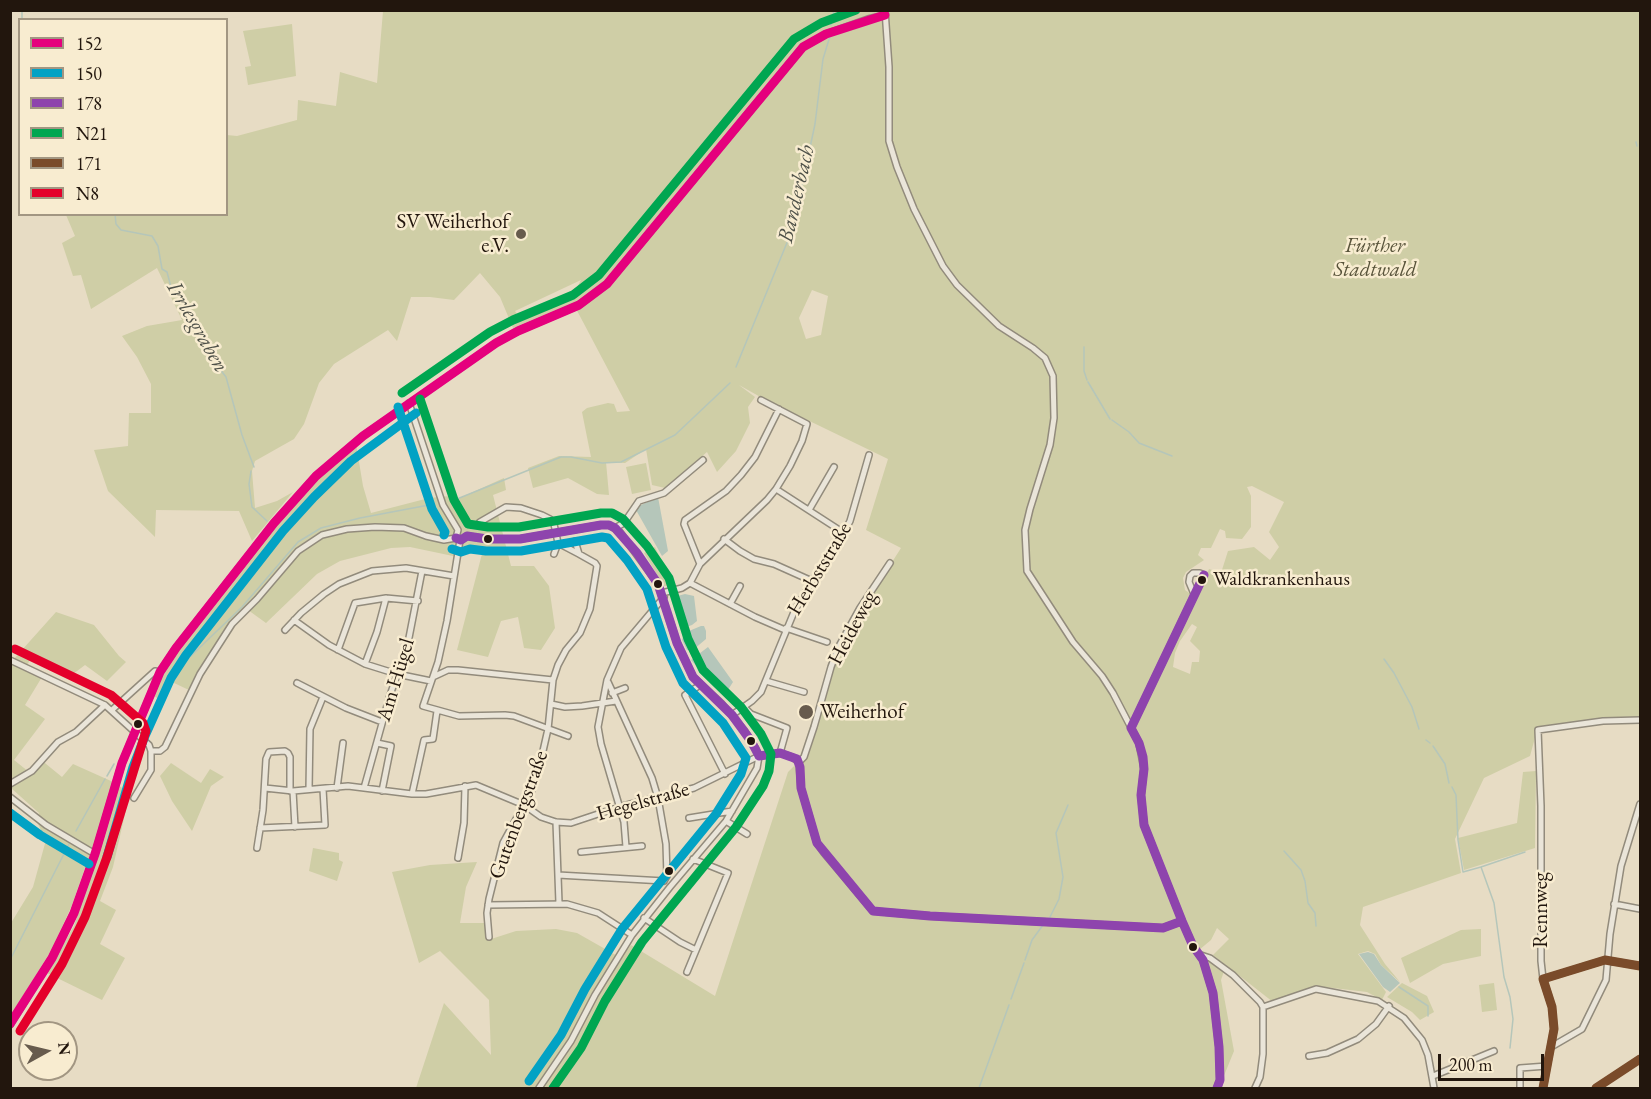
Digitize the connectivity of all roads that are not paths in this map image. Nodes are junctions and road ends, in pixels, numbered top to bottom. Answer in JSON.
{"nodes":[{"id":1,"x":885,"y":13,"type":"edge"},
{"id":2,"x":761,"y":400,"type":"dead end"},
{"id":3,"x":409,"y":403,"type":"junction"},
{"id":4,"x":779,"y":409,"type":"junction"},
{"id":5,"x":869,"y":455,"type":"dead end"},
{"id":6,"x":703,"y":460,"type":"dead end"},
{"id":7,"x":834,"y":467,"type":"dead end"},
{"id":8,"x":776,"y":489,"type":"junction"},
{"id":9,"x":809,"y":510,"type":"junction"},
{"id":10,"x":480,"y":522,"type":"dead end"},
{"id":11,"x":615,"y":528,"type":"junction"},
{"id":12,"x":458,"y":530,"type":"junction"},
{"id":13,"x":574,"y":531,"type":"junction"},
{"id":14,"x":844,"y":533,"type":"junction"},
{"id":15,"x":556,"y":534,"type":"junction"},
{"id":16,"x":467,"y":536,"type":"junction"},
{"id":17,"x":458,"y":539,"type":"junction"},
{"id":18,"x":724,"y":539,"type":"junction"},
{"id":19,"x":575,"y":541,"type":"junction"},
{"id":20,"x":558,"y":543,"type":"junction"},
{"id":21,"x":570,"y":549,"type":"junction"},
{"id":22,"x":554,"y":554,"type":"dead end"},
{"id":23,"x":579,"y":554,"type":"junction"},
{"id":24,"x":890,"y":563,"type":"dead end"},
{"id":25,"x":700,"y":564,"type":"junction"},
{"id":26,"x":423,"y":571,"type":"junction"},
{"id":27,"x":454,"y":576,"type":"junction"},
{"id":28,"x":812,"y":581,"type":"junction"},
{"id":29,"x":690,"y":583,"type":"junction"},
{"id":30,"x":740,"y":586,"type":"dead end"},
{"id":31,"x":1194,"y":594,"type":"dead end"},
{"id":32,"x":663,"y":595,"type":"junction"},
{"id":33,"x":386,"y":598,"type":"junction"},
{"id":34,"x":418,"y":601,"type":"junction"},
{"id":35,"x":730,"y":604,"type":"junction"},
{"id":36,"x":294,"y":620,"type":"junction"},
{"id":37,"x":785,"y":629,"type":"junction"},
{"id":38,"x":285,"y":630,"type":"dead end"},
{"id":39,"x":827,"y":642,"type":"dead end"},
{"id":40,"x":338,"y":650,"type":"junction"},
{"id":41,"x":10,"y":660,"type":"edge"},
{"id":42,"x":365,"y":664,"type":"junction"},
{"id":43,"x":160,"y":672,"type":"junction"},
{"id":44,"x":397,"y":674,"type":"junction"},
{"id":45,"x":432,"y":679,"type":"junction"},
{"id":46,"x":553,"y":680,"type":"junction"},
{"id":47,"x":607,"y":680,"type":"junction"},
{"id":48,"x":766,"y":681,"type":"junction"},
{"id":49,"x":297,"y":683,"type":"dead end"},
{"id":50,"x":700,"y":685,"type":"junction"},
{"id":51,"x":625,"y":688,"type":"dead end"},
{"id":52,"x":804,"y":692,"type":"dead end"},
{"id":53,"x":612,"y":693,"type":"junction"},
{"id":54,"x":322,"y":697,"type":"junction"},
{"id":55,"x":616,"y":701,"type":"junction"},
{"id":56,"x":603,"y":703,"type":"junction"},
{"id":57,"x":551,"y":704,"type":"junction"},
{"id":58,"x":105,"y":705,"type":"junction"},
{"id":59,"x":744,"y":707,"type":"junction"},
{"id":60,"x":112,"y":710,"type":"junction"},
{"id":61,"x":437,"y":711,"type":"junction"},
{"id":62,"x":732,"y":715,"type":"junction"},
{"id":63,"x":1641,"y":720,"type":"edge"},
{"id":64,"x":382,"y":722,"type":"junction"},
{"id":65,"x":1131,"y":728,"type":"junction"},
{"id":66,"x":548,"y":729,"type":"junction"},
{"id":67,"x":134,"y":731,"type":"junction"},
{"id":68,"x":568,"y":736,"type":"dead end"},
{"id":69,"x":343,"y":743,"type":"dead end"},
{"id":70,"x":377,"y":744,"type":"junction"},
{"id":71,"x":151,"y":750,"type":"junction"},
{"id":72,"x":780,"y":753,"type":"junction"},
{"id":73,"x":759,"y":756,"type":"junction"},
{"id":74,"x":799,"y":762,"type":"junction"},
{"id":75,"x":725,"y":774,"type":"junction"},
{"id":76,"x":10,"y":784,"type":"edge"},
{"id":77,"x":465,"y":786,"type":"junction"},
{"id":78,"x":265,"y":788,"type":"junction"},
{"id":79,"x":337,"y":788,"type":"junction"},
{"id":80,"x":364,"y":788,"type":"junction"},
{"id":81,"x":309,"y":789,"type":"junction"},
{"id":82,"x":323,"y":789,"type":"junction"},
{"id":83,"x":291,"y":791,"type":"junction"},
{"id":84,"x":382,"y":791,"type":"junction"},
{"id":85,"x":412,"y":794,"type":"junction"},
{"id":86,"x":10,"y":796,"type":"edge"},
{"id":87,"x":134,"y":798,"type":"dead end"},
{"id":88,"x":658,"y":798,"type":"junction"},
{"id":89,"x":524,"y":806,"type":"junction"},
{"id":90,"x":620,"y":807,"type":"junction"},
{"id":91,"x":1640,"y":808,"type":"edge"},
{"id":92,"x":732,"y":811,"type":"junction"},
{"id":93,"x":689,"y":818,"type":"dead end"},
{"id":94,"x":726,"y":821,"type":"junction"},
{"id":95,"x":556,"y":822,"type":"junction"},
{"id":96,"x":295,"y":827,"type":"junction"},
{"id":97,"x":260,"y":828,"type":"junction"},
{"id":98,"x":747,"y":834,"type":"dead end"},
{"id":99,"x":642,"y":846,"type":"dead end"},
{"id":100,"x":626,"y":847,"type":"junction"},
{"id":101,"x":257,"y":848,"type":"dead end"},
{"id":102,"x":581,"y":852,"type":"dead end"},
{"id":103,"x":95,"y":854,"type":"junction"},
{"id":104,"x":458,"y":858,"type":"dead end"},
{"id":105,"x":693,"y":859,"type":"junction"},
{"id":106,"x":558,"y":875,"type":"junction"},
{"id":107,"x":664,"y":881,"type":"junction"},
{"id":108,"x":670,"y":886,"type":"junction"},
{"id":109,"x":559,"y":903,"type":"junction"},
{"id":110,"x":1614,"y":904,"type":"junction"},
{"id":111,"x":488,"y":905,"type":"junction"},
{"id":112,"x":1641,"y":909,"type":"edge"},
{"id":113,"x":644,"y":918,"type":"junction"},
{"id":114,"x":1182,"y":921,"type":"junction"},
{"id":115,"x":632,"y":935,"type":"junction"},
{"id":116,"x":489,"y":937,"type":"dead end"},
{"id":117,"x":696,"y":950,"type":"junction"},
{"id":118,"x":1200,"y":955,"type":"junction"},
{"id":119,"x":1609,"y":961,"type":"junction"},
{"id":120,"x":1641,"y":966,"type":"edge"},
{"id":121,"x":687,"y":972,"type":"dead end"},
{"id":122,"x":1543,"y":979,"type":"junction"},
{"id":123,"x":1389,"y":1006,"type":"junction"},
{"id":124,"x":1263,"y":1007,"type":"junction"},
{"id":125,"x":10,"y":1024,"type":"edge"},
{"id":126,"x":1551,"y":1047,"type":"junction"},
{"id":127,"x":1494,"y":1051,"type":"dead end"},
{"id":128,"x":1309,"y":1056,"type":"dead end"},
{"id":129,"x":1641,"y":1059,"type":"edge"},
{"id":130,"x":1547,"y":1066,"type":"junction"},
{"id":131,"x":1433,"y":1076,"type":"junction"},
{"id":132,"x":539,"y":1089,"type":"edge"},
{"id":133,"x":1217,"y":1089,"type":"edge"},
{"id":134,"x":1256,"y":1089,"type":"edge"},
{"id":135,"x":1434,"y":1089,"type":"edge"},
{"id":136,"x":1520,"y":1089,"type":"edge"},
{"id":137,"x":1543,"y":1089,"type":"edge"},
{"id":138,"x":1596,"y":1089,"type":"edge"}],
"edges":[{"from":1,"to":3,"type":"street"},
{"from":1,"to":65,"type":"street"},
{"from":2,"to":4,"type":"street"},
{"from":3,"to":12,"type":"street"},
{"from":3,"to":43,"type":"street"},
{"from":4,"to":8,"type":"street"},
{"from":4,"to":25,"type":"street"},
{"from":5,"to":14,"type":"street","name":"Herbststraße"},
{"from":6,"to":11,"type":"street"},
{"from":7,"to":9,"type":"street"},
{"from":8,"to":9,"type":"street"},
{"from":8,"to":18,"type":"street"},
{"from":9,"to":14,"type":"street"},
{"from":10,"to":15,"type":"street"},
{"from":11,"to":13,"type":"street"},
{"from":11,"to":32,"type":"street"},
{"from":12,"to":16,"type":"street"},
{"from":12,"to":17,"type":"street"},
{"from":13,"to":15,"type":"street"},
{"from":13,"to":19,"type":"street"},
{"from":14,"to":28,"type":"street","name":"Herbststraße"},
{"from":15,"to":16,"type":"street"},
{"from":15,"to":20,"type":"street"},
{"from":16,"to":17,"type":"street"},
{"from":17,"to":27,"type":"street"},
{"from":17,"to":71,"type":"street"},
{"from":18,"to":25,"type":"street"},
{"from":18,"to":28,"type":"street"},
{"from":19,"to":21,"type":"street"},
{"from":19,"to":23,"type":"street"},
{"from":20,"to":21,"type":"street"},
{"from":20,"to":22,"type":"street"},
{"from":21,"to":23,"type":"street"},
{"from":23,"to":46,"type":"street","name":"Gutenbergstraße"},
{"from":24,"to":74,"type":"street","name":"Heideweg"},
{"from":25,"to":29,"type":"street"},
{"from":26,"to":27,"type":"street"},
{"from":26,"to":34,"type":"street","name":"Am Hügel"},
{"from":26,"to":36,"type":"street"},
{"from":27,"to":45,"type":"street"},
{"from":28,"to":37,"type":"street","name":"Herbststraße"},
{"from":29,"to":32,"type":"street"},
{"from":29,"to":35,"type":"street"},
{"from":30,"to":35,"type":"street"},
{"from":31,"to":65,"type":"street"},
{"from":32,"to":47,"type":"street"},
{"from":32,"to":50,"type":"street"},
{"from":33,"to":34,"type":"street"},
{"from":33,"to":40,"type":"street"},
{"from":33,"to":42,"type":"street"},
{"from":34,"to":44,"type":"street","name":"Am Hügel"},
{"from":35,"to":37,"type":"street"},
{"from":36,"to":38,"type":"street"},
{"from":36,"to":40,"type":"street"},
{"from":37,"to":39,"type":"street"},
{"from":37,"to":48,"type":"street","name":"Herbststraße"},
{"from":40,"to":42,"type":"street"},
{"from":41,"to":58,"type":"street"},
{"from":42,"to":44,"type":"street"},
{"from":43,"to":60,"type":"street"},
{"from":43,"to":67,"type":"street"},
{"from":44,"to":45,"type":"street"},
{"from":44,"to":64,"type":"street","name":"Am Hügel"},
{"from":45,"to":46,"type":"street"},
{"from":45,"to":61,"type":"street"},
{"from":46,"to":57,"type":"street","name":"Gutenbergstraße"},
{"from":47,"to":53,"type":"street"},
{"from":47,"to":56,"type":"street"},
{"from":48,"to":52,"type":"street"},
{"from":48,"to":59,"type":"street","name":"Herbststraße"},
{"from":49,"to":54,"type":"street"},
{"from":50,"to":62,"type":"street"},
{"from":50,"to":75,"type":"street"},
{"from":51,"to":53,"type":"street"},
{"from":53,"to":55,"type":"street"},
{"from":54,"to":64,"type":"street"},
{"from":54,"to":81,"type":"street"},
{"from":55,"to":56,"type":"street"},
{"from":55,"to":88,"type":"street"},
{"from":56,"to":57,"type":"street"},
{"from":56,"to":90,"type":"street"},
{"from":57,"to":66,"type":"street","name":"Gutenbergstraße"},
{"from":58,"to":60,"type":"street"},
{"from":58,"to":76,"type":"street"},
{"from":59,"to":62,"type":"street","name":"Herbststraße"},
{"from":59,"to":72,"type":"street"},
{"from":60,"to":67,"type":"street"},
{"from":61,"to":66,"type":"street"},
{"from":61,"to":85,"type":"street"},
{"from":62,"to":73,"type":"street"},
{"from":63,"to":122,"type":"street","name":"Rennweg"},
{"from":64,"to":70,"type":"street","name":"Am Hügel"},
{"from":65,"to":114,"type":"street"},
{"from":66,"to":68,"type":"street","name":"Gutenbergstraße"},
{"from":66,"to":89,"type":"street","name":"Gutenbergstraße"},
{"from":67,"to":71,"type":"street"},
{"from":67,"to":103,"type":"street"},
{"from":69,"to":79,"type":"street"},
{"from":70,"to":80,"type":"street","name":"Am Hügel"},
{"from":70,"to":84,"type":"street"},
{"from":71,"to":87,"type":"street"},
{"from":72,"to":73,"type":"street","name":"Hegelstraße"},
{"from":72,"to":74,"type":"street"},
{"from":73,"to":75,"type":"street","name":"Hegelstraße"},
{"from":73,"to":92,"type":"street"},
{"from":74,"to":114,"type":"street"},
{"from":75,"to":88,"type":"street","name":"Hegelstraße"},
{"from":77,"to":85,"type":"street"},
{"from":77,"to":89,"type":"street"},
{"from":77,"to":104,"type":"street"},
{"from":78,"to":83,"type":"street"},
{"from":78,"to":83,"type":"street"},
{"from":78,"to":97,"type":"street"},
{"from":79,"to":80,"type":"street"},
{"from":79,"to":82,"type":"street"},
{"from":80,"to":84,"type":"street"},
{"from":81,"to":82,"type":"street"},
{"from":81,"to":83,"type":"street"},
{"from":82,"to":96,"type":"street"},
{"from":83,"to":96,"type":"street"},
{"from":84,"to":85,"type":"street"},
{"from":86,"to":103,"type":"street"},
{"from":88,"to":90,"type":"street","name":"Hegelstraße"},
{"from":88,"to":107,"type":"street"},
{"from":89,"to":95,"type":"street"},
{"from":89,"to":111,"type":"street","name":"Gutenbergstraße"},
{"from":90,"to":95,"type":"street","name":"Hegelstraße"},
{"from":90,"to":100,"type":"street"},
{"from":91,"to":110,"type":"street"},
{"from":92,"to":93,"type":"street"},
{"from":92,"to":94,"type":"street"},
{"from":94,"to":98,"type":"street"},
{"from":94,"to":105,"type":"street"},
{"from":95,"to":106,"type":"street"},
{"from":96,"to":97,"type":"street"},
{"from":97,"to":101,"type":"street"},
{"from":99,"to":100,"type":"street"},
{"from":100,"to":102,"type":"street"},
{"from":103,"to":125,"type":"street"},
{"from":105,"to":108,"type":"street"},
{"from":105,"to":117,"type":"street"},
{"from":106,"to":107,"type":"street"},
{"from":106,"to":109,"type":"street"},
{"from":107,"to":108,"type":"street"},
{"from":108,"to":113,"type":"street"},
{"from":109,"to":111,"type":"street"},
{"from":109,"to":115,"type":"street"},
{"from":110,"to":112,"type":"street"},
{"from":110,"to":119,"type":"street"},
{"from":111,"to":116,"type":"street","name":"Gutenbergstraße"},
{"from":113,"to":115,"type":"street"},
{"from":113,"to":117,"type":"street"},
{"from":114,"to":118,"type":"street"},
{"from":115,"to":132,"type":"street"},
{"from":117,"to":121,"type":"street"},
{"from":118,"to":124,"type":"street"},
{"from":118,"to":133,"type":"street"},
{"from":119,"to":120,"type":"street"},
{"from":119,"to":122,"type":"street"},
{"from":119,"to":126,"type":"street"},
{"from":122,"to":126,"type":"street","name":"Rennweg"},
{"from":123,"to":124,"type":"street"},
{"from":123,"to":128,"type":"street"},
{"from":123,"to":131,"type":"street"},
{"from":124,"to":134,"type":"street"},
{"from":126,"to":130,"type":"street","name":"Rennweg"},
{"from":127,"to":131,"type":"street"},
{"from":129,"to":138,"type":"street"},
{"from":130,"to":136,"type":"street"},
{"from":130,"to":137,"type":"street","name":"Rennweg"},
{"from":131,"to":135,"type":"street"}]}
